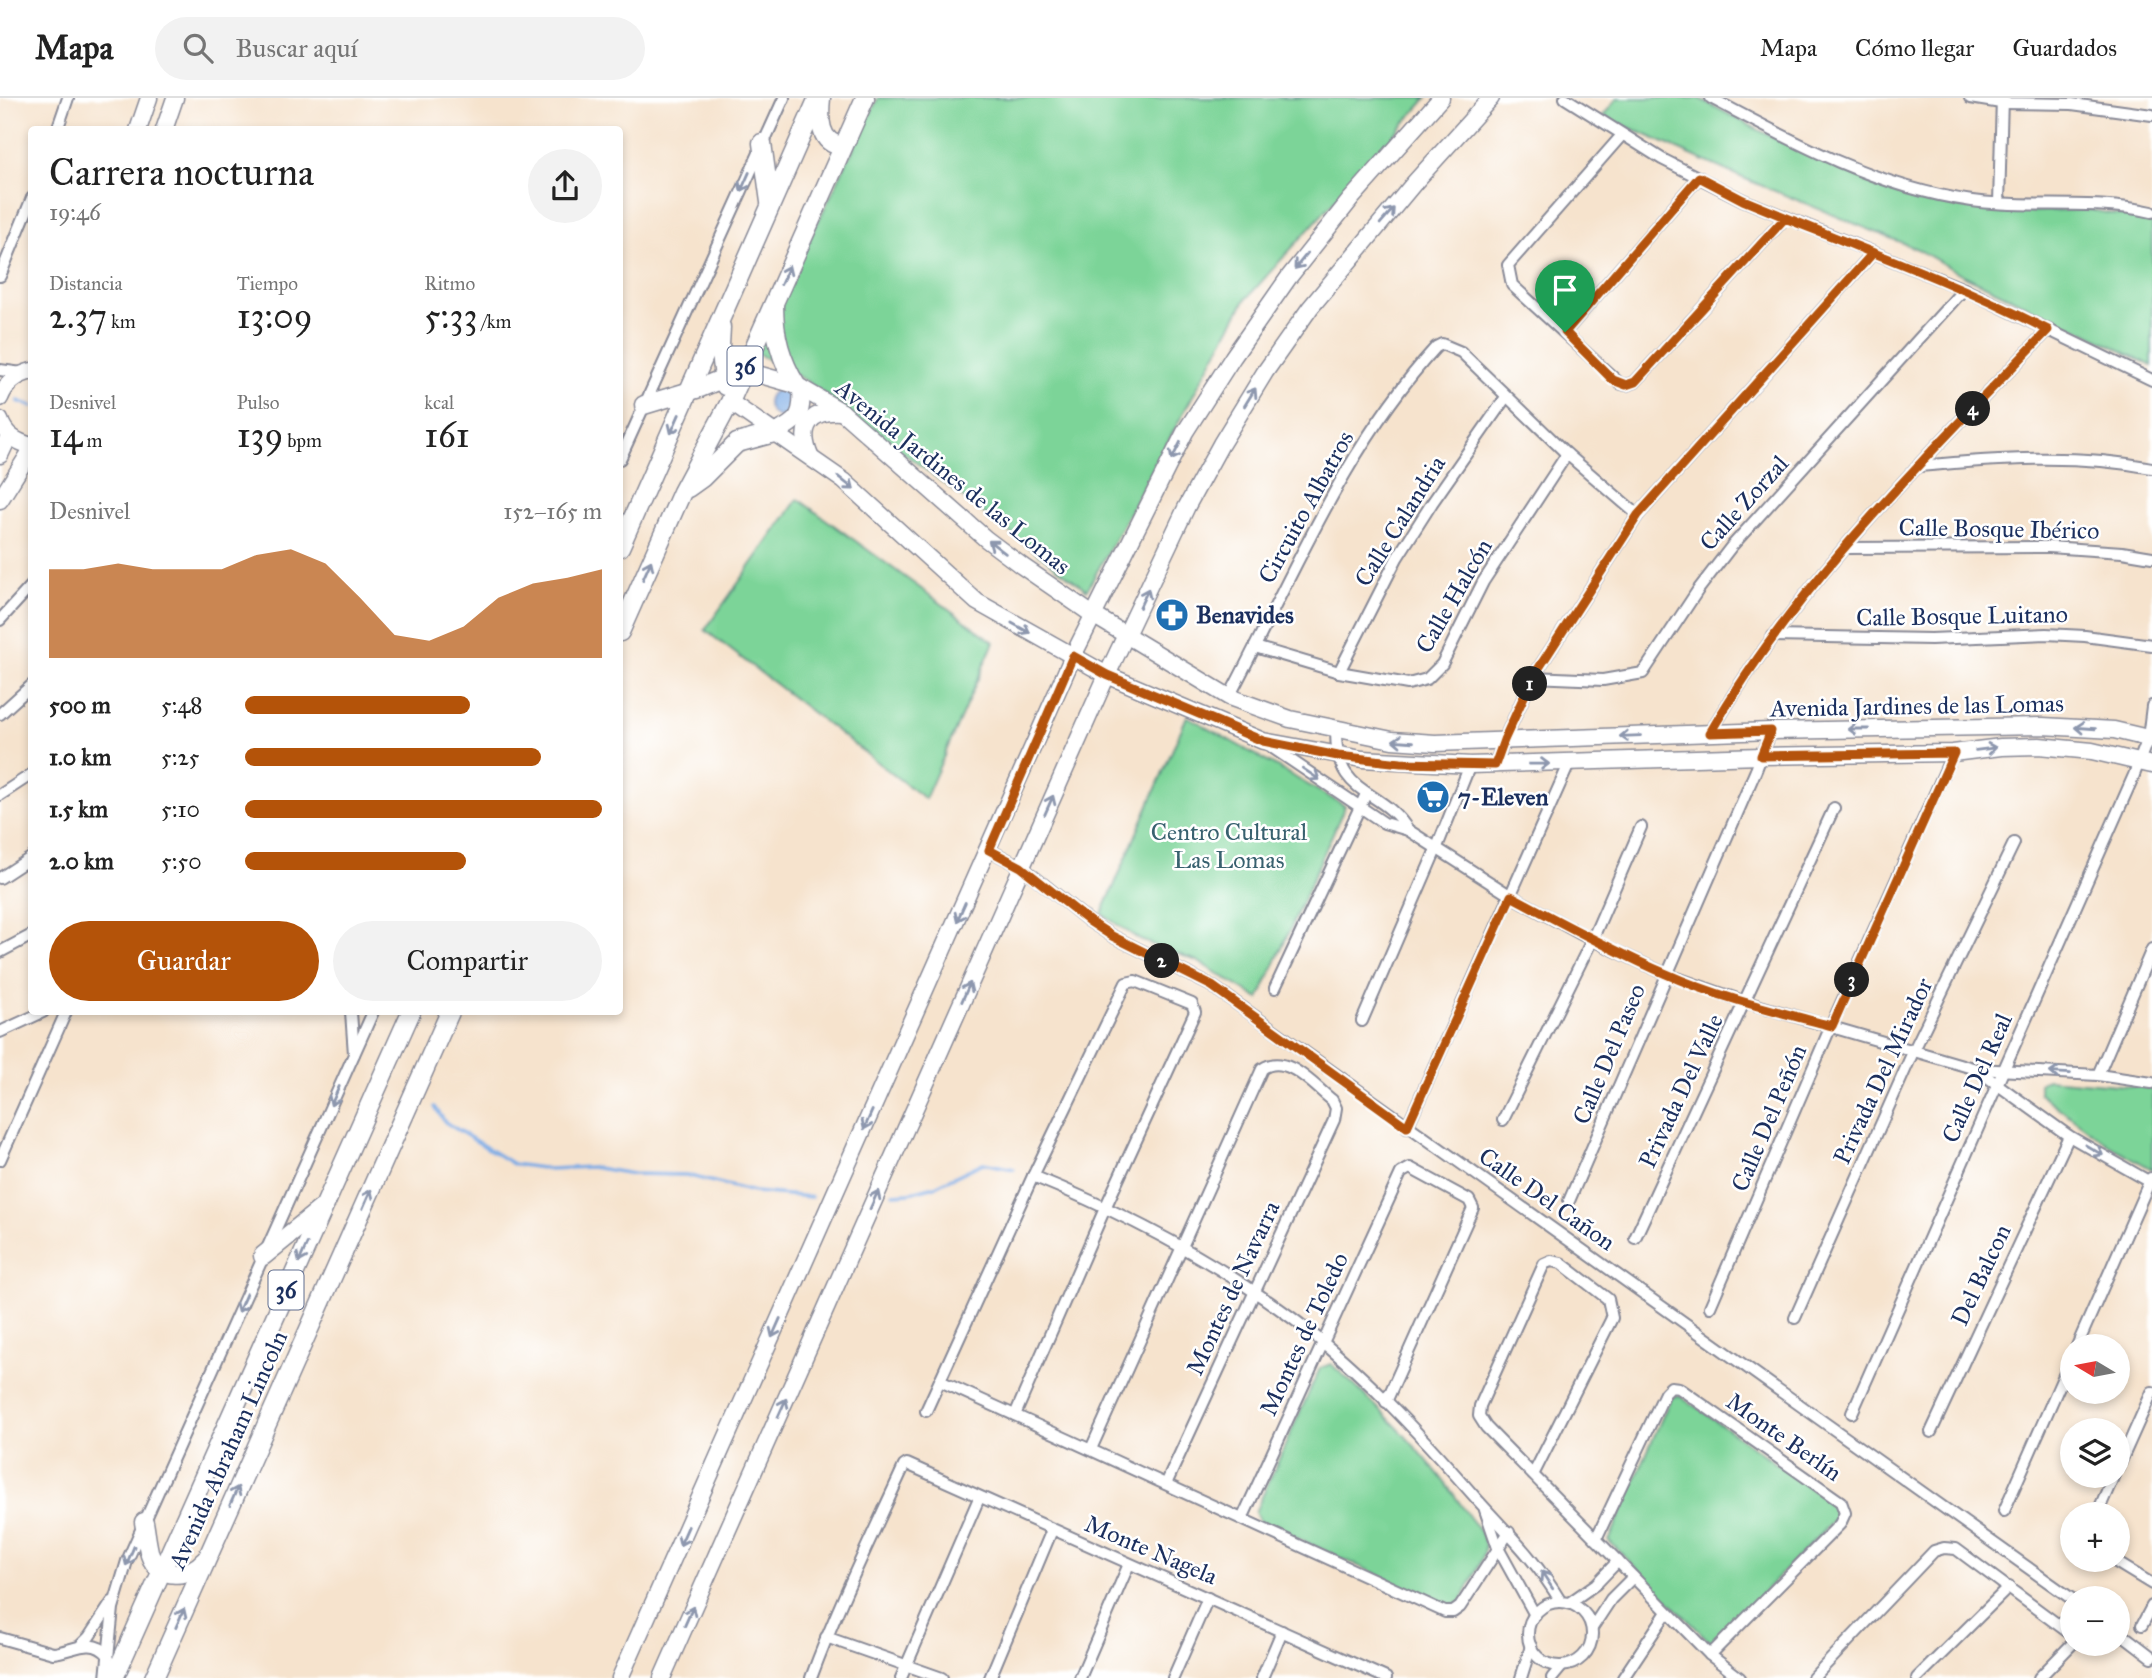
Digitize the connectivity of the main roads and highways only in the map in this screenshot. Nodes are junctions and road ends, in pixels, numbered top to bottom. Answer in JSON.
{"nodes":[{"id":1,"x":149,"y":98,"type":"edge"},
{"id":2,"x":175,"y":98,"type":"edge"},
{"id":3,"x":819,"y":98,"type":"edge"},
{"id":4,"x":865,"y":98,"type":"edge"},
{"id":5,"x":1441,"y":98,"type":"edge"},
{"id":6,"x":1491,"y":98,"type":"edge"},
{"id":7,"x":139,"y":126,"type":"edge"},
{"id":8,"x":165,"y":126,"type":"edge"},
{"id":9,"x":762,"y":143,"type":"road end"},
{"id":10,"x":843,"y":146,"type":"junction"},
{"id":11,"x":770,"y":203,"type":"junction"},
{"id":12,"x":774,"y":301,"type":"junction"},
{"id":13,"x":722,"y":316,"type":"junction"},
{"id":14,"x":743,"y":370,"type":"junction"},
{"id":15,"x":27,"y":372,"type":"edge"},
{"id":16,"x":724,"y":377,"type":"junction"},
{"id":17,"x":799,"y":386,"type":"junction"},
{"id":18,"x":690,"y":391,"type":"junction"},
{"id":19,"x":0,"y":398,"type":"edge"},
{"id":20,"x":730,"y":402,"type":"junction"},
{"id":21,"x":644,"y":405,"type":"road end"},
{"id":22,"x":842,"y":412,"type":"junction"},
{"id":23,"x":0,"y":419,"type":"edge"},
{"id":24,"x":774,"y":433,"type":"junction"},
{"id":25,"x":9,"y":436,"type":"junction"},
{"id":26,"x":28,"y":446,"type":"edge"},
{"id":27,"x":28,"y":454,"type":"edge"},
{"id":28,"x":0,"y":455,"type":"edge"},
{"id":29,"x":810,"y":456,"type":"junction"},
{"id":30,"x":682,"y":492,"type":"junction"},
{"id":31,"x":0,"y":500,"type":"edge"},
{"id":32,"x":623,"y":540,"type":"edge"},
{"id":33,"x":1093,"y":615,"type":"junction"},
{"id":34,"x":623,"y":625,"type":"edge"},
{"id":35,"x":1126,"y":636,"type":"junction"},
{"id":36,"x":1073,"y":656,"type":"junction"},
{"id":37,"x":1107,"y":675,"type":"junction"},
{"id":38,"x":2150,"y":739,"type":"edge"},
{"id":39,"x":2146,"y":763,"type":"edge"},
{"id":40,"x":410,"y":1015,"type":"edge"},
{"id":41,"x":449,"y":1015,"type":"edge"},
{"id":42,"x":324,"y":1207,"type":"junction"},
{"id":43,"x":263,"y":1256,"type":"road end"},
{"id":44,"x":144,"y":1522,"type":"road end"},
{"id":45,"x":207,"y":1559,"type":"junction"},
{"id":46,"x":161,"y":1569,"type":"junction"},
{"id":47,"x":114,"y":1678,"type":"edge"},
{"id":48,"x":154,"y":1678,"type":"edge"},
{"id":49,"x":621,"y":1678,"type":"edge"},
{"id":50,"x":662,"y":1678,"type":"edge"}],
"edges":[{"from":1,"to":7,"type":"main road"},
{"from":2,"to":8,"type":"main road"},
{"from":3,"to":10,"type":"main road"},
{"from":3,"to":11,"type":"main road","number":"36"},
{"from":4,"to":10,"type":"main road","number":"36"},
{"from":5,"to":33,"type":"main road","one_way":true},
{"from":35,"to":6,"type":"main road","one_way":true},
{"from":9,"to":11,"type":"main road"},
{"from":12,"to":10,"type":"main road","number":"36","one_way":true},
{"from":11,"to":13,"type":"main road","number":"36"},
{"from":12,"to":14,"type":"main road","number":"36"},
{"from":12,"to":17,"type":"main road"},
{"from":13,"to":16,"type":"main road"},
{"from":13,"to":18,"type":"main road","number":"36"},
{"from":14,"to":16,"type":"main road"},
{"from":14,"to":17,"type":"main road","name":"Avenida Jardines de las Lomas"},
{"from":14,"to":20,"type":"main road","number":"36"},
{"from":15,"to":19,"type":"main road"},
{"from":16,"to":18,"type":"main road"},
{"from":16,"to":20,"type":"main road"},
{"from":17,"to":22,"type":"main road","name":"Avenida Jardines de las Lomas"},
{"from":17,"to":24,"type":"main road"},
{"from":18,"to":21,"type":"main road"},
{"from":18,"to":32,"type":"main road","number":"36","one_way":true},
{"from":20,"to":24,"type":"main road","name":"Avenida Jardines de las Lomas"},
{"from":20,"to":30,"type":"main road","number":"36"},
{"from":22,"to":29,"type":"main road"},
{"from":33,"to":22,"type":"main road","name":"Avenida Jardines de las Lomas","one_way":true},
{"from":23,"to":25,"type":"main road"},
{"from":24,"to":29,"type":"main road","name":"Avenida Jardines de las Lomas"},
{"from":24,"to":30,"type":"main road"},
{"from":25,"to":26,"type":"main road"},
{"from":25,"to":28,"type":"main road"},
{"from":27,"to":31,"type":"main road"},
{"from":29,"to":36,"type":"main road","name":"Avenida Jardines de las Lomas","one_way":true},
{"from":34,"to":30,"type":"main road","number":"36","one_way":true},
{"from":33,"to":35,"type":"main road","name":"Avenida Jardines de las Lomas"},
{"from":33,"to":36,"type":"main road"},
{"from":35,"to":37,"type":"main road"},
{"from":38,"to":35,"type":"main road","name":"Avenida Jardines de las Lomas","one_way":true},
{"from":36,"to":37,"type":"main road","name":"Avenida Jardines de las Lomas"},
{"from":36,"to":49,"type":"main road","one_way":true},
{"from":37,"to":39,"type":"main road","name":"Avenida Jardines de las Lomas","one_way":true},
{"from":50,"to":37,"type":"main road","one_way":true},
{"from":40,"to":42,"type":"main road","number":"36"},
{"from":45,"to":41,"type":"main road","name":"Avenida Abraham Lincoln","number":"36","one_way":true},
{"from":42,"to":43,"type":"main road"},
{"from":42,"to":46,"type":"main road","number":"36","one_way":true},
{"from":44,"to":46,"type":"main road"},
{"from":45,"to":46,"type":"main road"},
{"from":48,"to":45,"type":"main road","name":"Avenida Abraham Lincoln","number":"36","one_way":true},
{"from":46,"to":47,"type":"main road","number":"36"}]}
